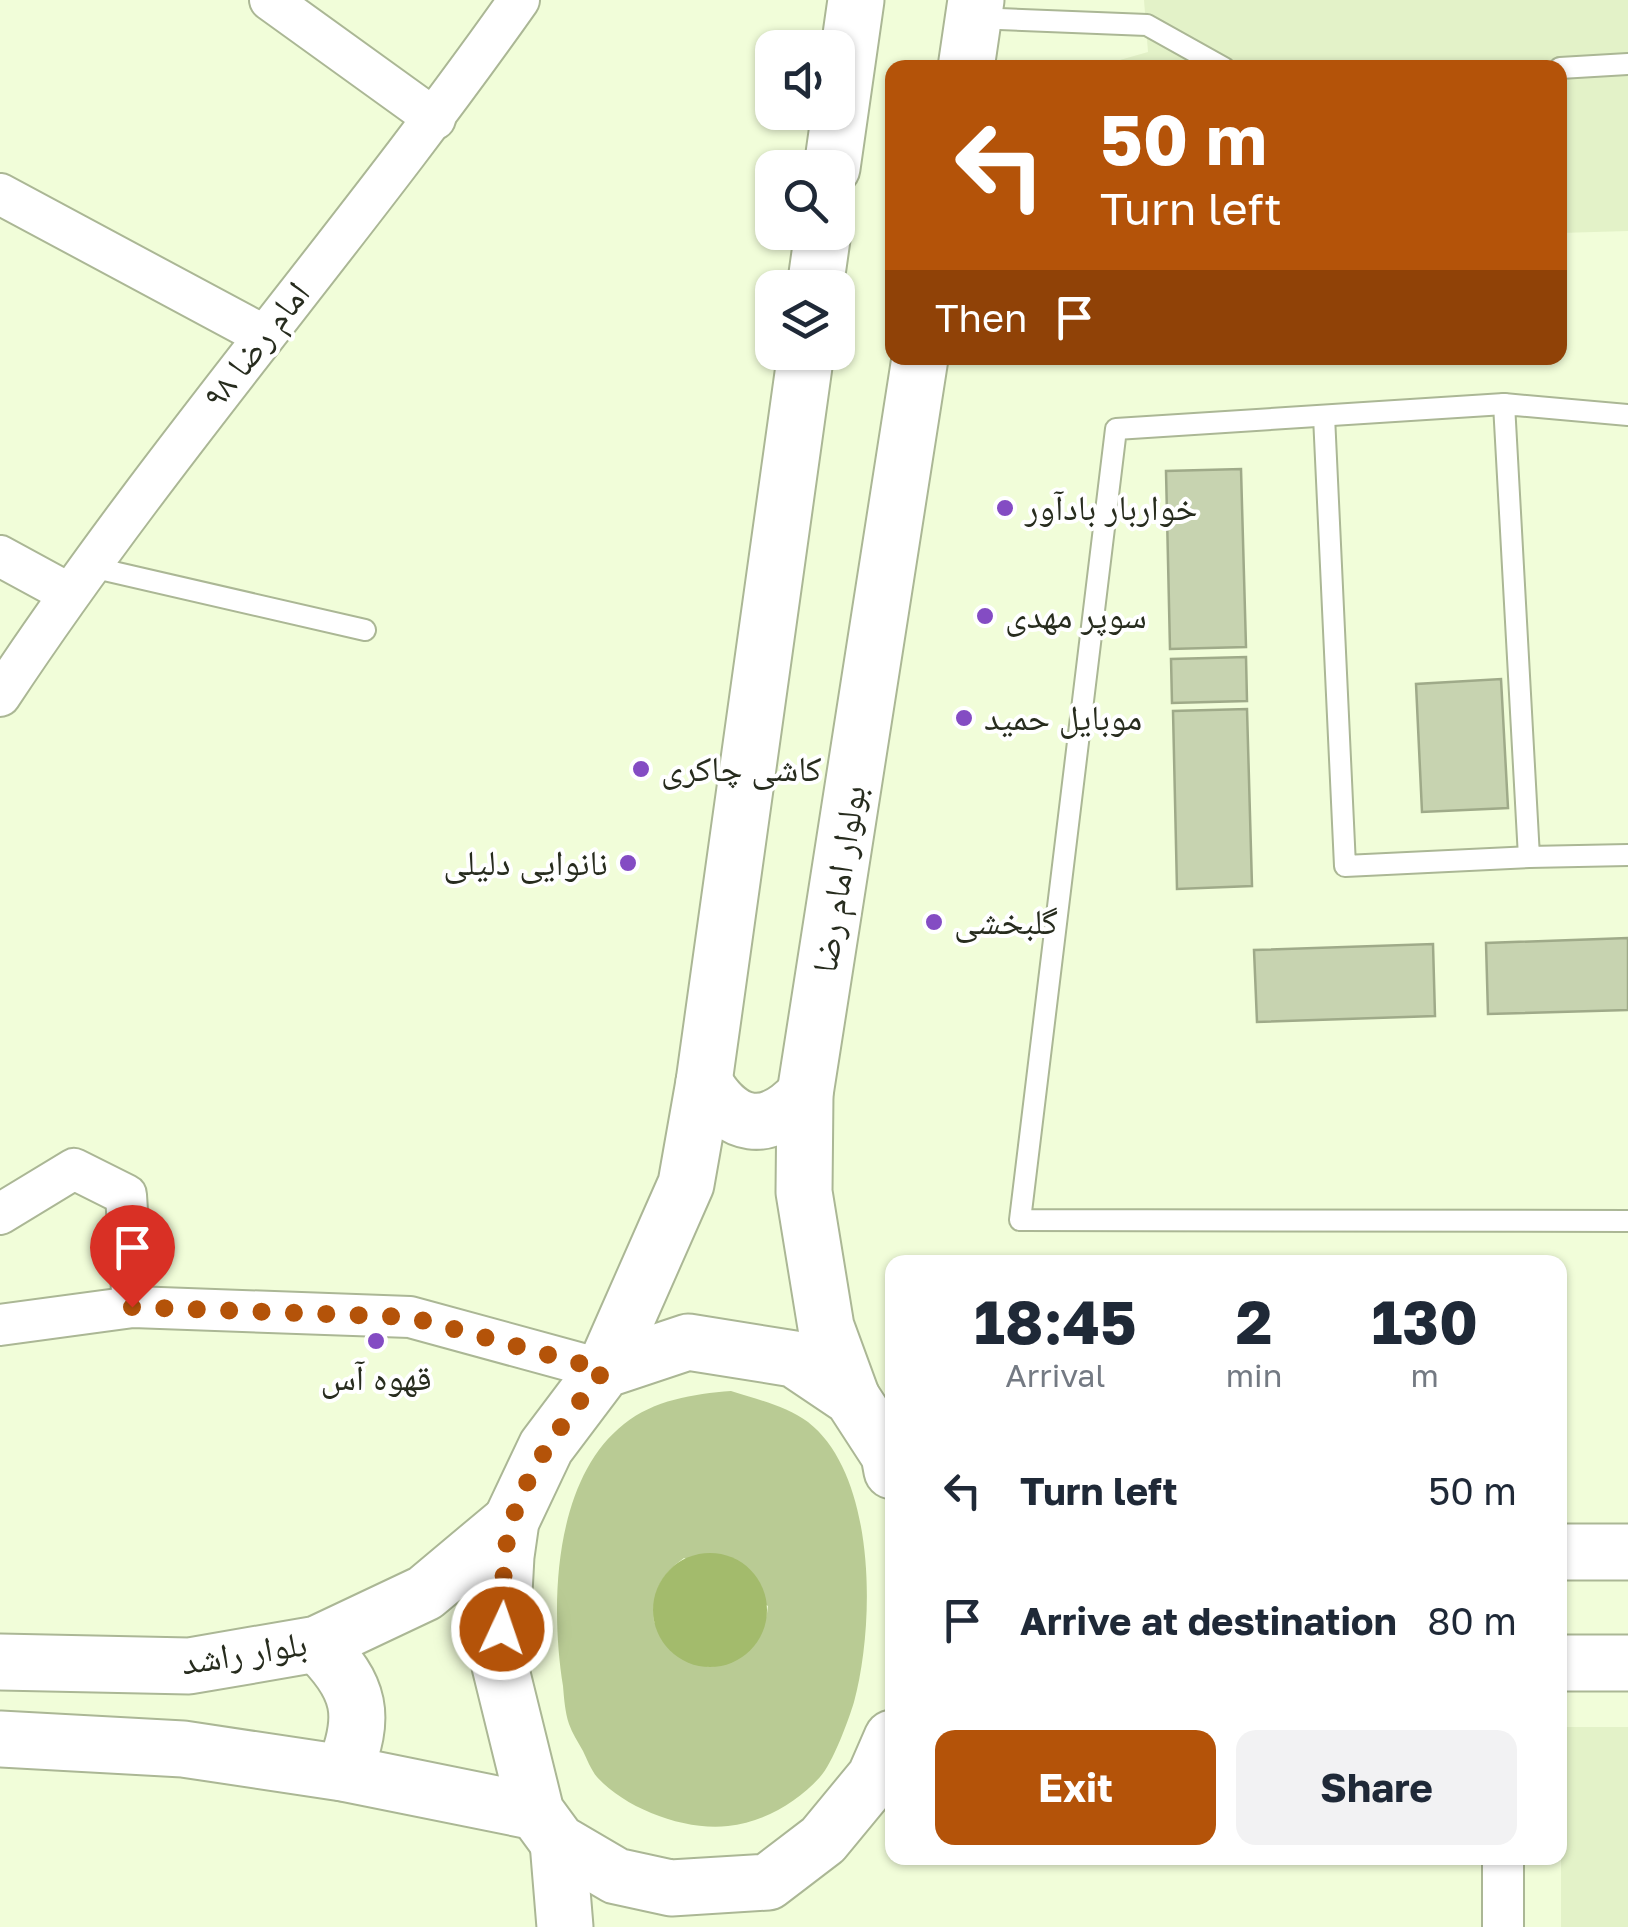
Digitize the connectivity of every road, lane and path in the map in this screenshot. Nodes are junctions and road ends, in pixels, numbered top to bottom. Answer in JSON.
{"nodes":[{"id":1,"x":270,"y":0,"type":"edge"},
{"id":2,"x":518,"y":0,"type":"edge"},
{"id":3,"x":856,"y":0,"type":"edge"},
{"id":4,"x":972,"y":28,"type":"edge"},
{"id":5,"x":1209,"y":60,"type":"edge"},
{"id":6,"x":1628,"y":64,"type":"edge"},
{"id":7,"x":1567,"y":68,"type":"edge"},
{"id":8,"x":435,"y":119,"type":"junction"},
{"id":9,"x":835,"y":150,"type":"edge"},
{"id":10,"x":0,"y":194,"type":"edge"},
{"id":11,"x":263,"y":335,"type":"junction"},
{"id":12,"x":919,"y":365,"type":"edge"},
{"id":13,"x":803,"y":370,"type":"edge"},
{"id":14,"x":1504,"y":404,"type":"junction"},
{"id":15,"x":1628,"y":415,"type":"edge"},
{"id":16,"x":1324,"y":416,"type":"junction"},
{"id":17,"x":0,"y":556,"type":"edge"},
{"id":18,"x":78,"y":579,"type":"junction"},
{"id":19,"x":366,"y":630,"type":"dead end"},
{"id":20,"x":0,"y":696,"type":"edge"},
{"id":21,"x":1628,"y":855,"type":"edge"},
{"id":22,"x":1529,"y":857,"type":"junction"},
{"id":23,"x":704,"y":1082,"type":"junction"},
{"id":24,"x":805,"y":1094,"type":"junction"},
{"id":25,"x":0,"y":1214,"type":"edge"},
{"id":26,"x":1628,"y":1221,"type":"edge"},
{"id":27,"x":132,"y":1307,"type":"junction"},
{"id":28,"x":0,"y":1326,"type":"edge"},
{"id":29,"x":604,"y":1370,"type":"junction"},
{"id":30,"x":852,"y":1398,"type":"junction"},
{"id":31,"x":885,"y":1451,"type":"edge"},
{"id":32,"x":512,"y":1521,"type":"junction"},
{"id":33,"x":1567,"y":1552,"type":"edge"},
{"id":34,"x":1628,"y":1552,"type":"edge"},
{"id":35,"x":317,"y":1644,"type":"junction"},
{"id":36,"x":0,"y":1662,"type":"edge"},
{"id":37,"x":1567,"y":1663,"type":"edge"},
{"id":38,"x":1628,"y":1663,"type":"edge"},
{"id":39,"x":0,"y":1739,"type":"edge"},
{"id":40,"x":885,"y":1762,"type":"edge"},
{"id":41,"x":343,"y":1773,"type":"junction"},
{"id":42,"x":547,"y":1827,"type":"junction"},
{"id":43,"x":1503,"y":1865,"type":"edge"},
{"id":44,"x":762,"y":1904,"type":"edge"},
{"id":45,"x":565,"y":1927,"type":"edge"},
{"id":46,"x":1503,"y":1927,"type":"edge"}],
"edges":[{"from":1,"to":8,"type":"street"},
{"from":2,"to":8,"type":"street","name":"امام رضا ۹۸"},
{"from":3,"to":9,"type":"main road"},
{"from":4,"to":5,"type":"lane"},
{"from":6,"to":7,"type":"lane"},
{"from":8,"to":11,"type":"street","name":"امام رضا ۹۸"},
{"from":10,"to":11,"type":"street"},
{"from":11,"to":18,"type":"street","name":"امام رضا ۹۸"},
{"from":12,"to":24,"type":"main road","name":"بولوار امام رضا"},
{"from":13,"to":23,"type":"main road"},
{"from":14,"to":15,"type":"lane"},
{"from":14,"to":16,"type":"lane"},
{"from":14,"to":22,"type":"lane"},
{"from":16,"to":22,"type":"lane"},
{"from":16,"to":26,"type":"lane"},
{"from":17,"to":18,"type":"street"},
{"from":18,"to":19,"type":"lane"},
{"from":18,"to":20,"type":"street","name":"امام رضا ۹۸"},
{"from":21,"to":22,"type":"lane"},
{"from":23,"to":24,"type":"main road"},
{"from":23,"to":29,"type":"main road"},
{"from":24,"to":30,"type":"main road","name":"بولوار امام رضا"},
{"from":25,"to":27,"type":"street"},
{"from":27,"to":28,"type":"street"},
{"from":27,"to":29,"type":"street"},
{"from":29,"to":30,"type":"main road"},
{"from":29,"to":32,"type":"main road"},
{"from":30,"to":31,"type":"main road"},
{"from":32,"to":35,"type":"main road","name":"بلوار راشد"},
{"from":32,"to":42,"type":"main road"},
{"from":33,"to":34,"type":"main road"},
{"from":35,"to":36,"type":"main road","name":"بلوار راشد"},
{"from":35,"to":41,"type":"main road"},
{"from":37,"to":38,"type":"main road"},
{"from":39,"to":41,"type":"main road"},
{"from":40,"to":44,"type":"main road"},
{"from":41,"to":42,"type":"main road"},
{"from":42,"to":44,"type":"main road"},
{"from":42,"to":45,"type":"main road"},
{"from":43,"to":46,"type":"street"}]}
